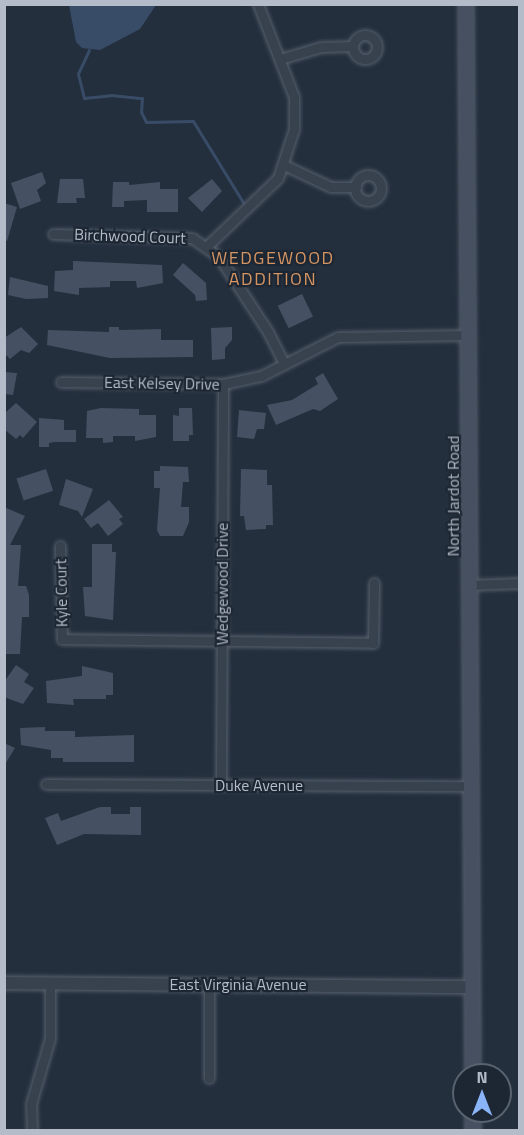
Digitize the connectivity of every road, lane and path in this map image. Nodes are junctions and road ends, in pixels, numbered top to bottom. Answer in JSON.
{"nodes":[{"id":1,"x":258,"y":4,"type":"edge"},
{"id":2,"x":466,"y":4,"type":"edge"},
{"id":3,"x":353,"y":46,"type":"dead end"},
{"id":4,"x":280,"y":59,"type":"junction"},
{"id":5,"x":284,"y":165,"type":"junction"},
{"id":6,"x":356,"y":187,"type":"dead end"},
{"id":7,"x":53,"y":234,"type":"dead end"},
{"id":8,"x":207,"y":246,"type":"junction"},
{"id":9,"x":469,"y":335,"type":"junction"},
{"id":10,"x":284,"y":364,"type":"junction"},
{"id":11,"x":61,"y":382,"type":"dead end"},
{"id":12,"x":223,"y":384,"type":"junction"},
{"id":13,"x":60,"y":546,"type":"dead end"},
{"id":14,"x":374,"y":583,"type":"dead end"},
{"id":15,"x":519,"y":583,"type":"edge"},
{"id":16,"x":470,"y":585,"type":"junction"},
{"id":17,"x":222,"y":641,"type":"junction"},
{"id":18,"x":46,"y":784,"type":"dead end"},
{"id":19,"x":221,"y":785,"type":"junction"},
{"id":20,"x":472,"y":786,"type":"junction"},
{"id":21,"x":4,"y":983,"type":"edge"},
{"id":22,"x":50,"y":983,"type":"junction"},
{"id":23,"x":209,"y":984,"type":"junction"},
{"id":24,"x":472,"y":987,"type":"junction"},
{"id":25,"x":473,"y":1063,"type":"edge"},
{"id":26,"x":209,"y":1078,"type":"dead end"},
{"id":27,"x":32,"y":1131,"type":"edge"}],
"edges":[{"from":1,"to":4,"type":"street"},
{"from":2,"to":9,"type":"main road","name":"North Jardot Road"},
{"from":3,"to":4,"type":"street"},
{"from":4,"to":5,"type":"street"},
{"from":5,"to":6,"type":"street"},
{"from":5,"to":8,"type":"street"},
{"from":7,"to":8,"type":"street","name":"Birchwood Court"},
{"from":8,"to":10,"type":"street","name":"Birchwood Court"},
{"from":9,"to":10,"type":"street","name":"East Kelsey Drive"},
{"from":9,"to":16,"type":"main road","name":"North Jardot Road"},
{"from":10,"to":12,"type":"street","name":"East Kelsey Drive"},
{"from":11,"to":12,"type":"street","name":"East Kelsey Drive"},
{"from":12,"to":17,"type":"street","name":"Wedgewood Drive"},
{"from":13,"to":17,"type":"street","name":"Kyle Court"},
{"from":14,"to":17,"type":"street"},
{"from":15,"to":16,"type":"street"},
{"from":16,"to":20,"type":"main road","name":"North Jardot Road"},
{"from":17,"to":19,"type":"street","name":"Wedgewood Drive"},
{"from":18,"to":19,"type":"street","name":"Duke Avenue"},
{"from":19,"to":20,"type":"street","name":"Duke Avenue"},
{"from":20,"to":24,"type":"main road","name":"North Jardot Road"},
{"from":21,"to":22,"type":"street","name":"East Virginia Avenue"},
{"from":22,"to":23,"type":"street","name":"East Virginia Avenue"},
{"from":22,"to":27,"type":"street"},
{"from":23,"to":24,"type":"street","name":"East Virginia Avenue"},
{"from":23,"to":26,"type":"street"},
{"from":24,"to":25,"type":"main road","name":"North Jardot Road"}]}
